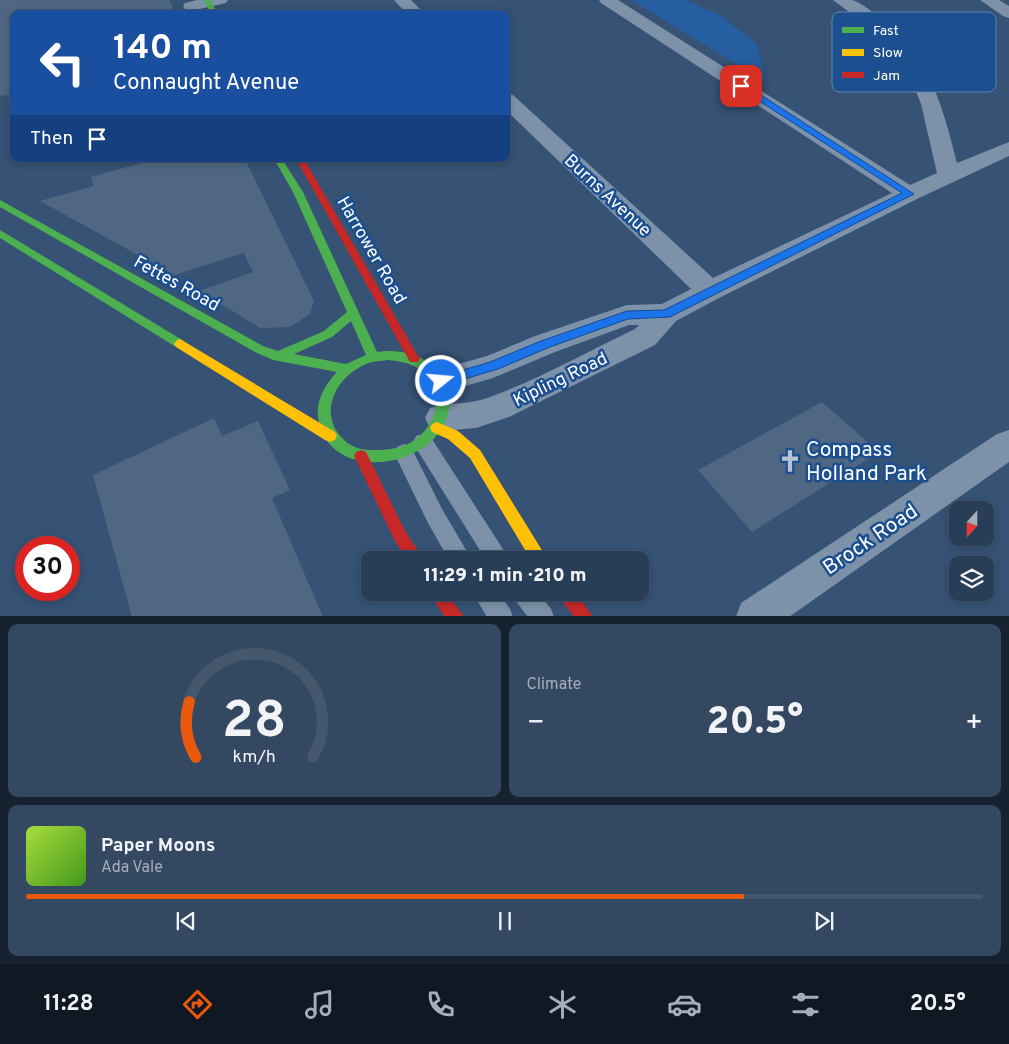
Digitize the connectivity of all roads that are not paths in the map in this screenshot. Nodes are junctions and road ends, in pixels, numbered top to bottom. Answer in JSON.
{"nodes":[{"id":1,"x":402,"y":0,"type":"edge"},
{"id":2,"x":607,"y":0,"type":"edge"},
{"id":3,"x":842,"y":0,"type":"edge"},
{"id":4,"x":988,"y":0,"type":"edge"},
{"id":5,"x":213,"y":4,"type":"edge"},
{"id":6,"x":191,"y":7,"type":"edge"},
{"id":7,"x":413,"y":10,"type":"edge"},
{"id":8,"x":859,"y":12,"type":"edge"},
{"id":9,"x":1009,"y":13,"type":"edge"},
{"id":10,"x":926,"y":92,"type":"edge"},
{"id":11,"x":510,"y":103,"type":"edge"},
{"id":12,"x":1009,"y":148,"type":"edge"},
{"id":13,"x":280,"y":162,"type":"edge"},
{"id":14,"x":302,"y":162,"type":"edge"},
{"id":15,"x":949,"y":176,"type":"junction"},
{"id":16,"x":909,"y":194,"type":"junction"},
{"id":17,"x":0,"y":203,"type":"edge"},
{"id":18,"x":0,"y":233,"type":"edge"},
{"id":19,"x":710,"y":291,"type":"junction"},
{"id":20,"x":353,"y":313,"type":"junction"},
{"id":21,"x":666,"y":314,"type":"junction"},
{"id":22,"x":279,"y":356,"type":"junction"},
{"id":23,"x":374,"y":357,"type":"junction"},
{"id":24,"x":414,"y":359,"type":"junction"},
{"id":25,"x":346,"y":370,"type":"junction"},
{"id":26,"x":441,"y":381,"type":"junction"},
{"id":27,"x":434,"y":429,"type":"junction"},
{"id":28,"x":330,"y":436,"type":"junction"},
{"id":29,"x":1009,"y":444,"type":"edge"},
{"id":30,"x":404,"y":453,"type":"junction"},
{"id":31,"x":360,"y":456,"type":"junction"},
{"id":32,"x":410,"y":551,"type":"edge"},
{"id":33,"x":456,"y":551,"type":"edge"},
{"id":34,"x":495,"y":551,"type":"edge"},
{"id":35,"x":534,"y":551,"type":"edge"},
{"id":36,"x":444,"y":601,"type":"edge"},
{"id":37,"x":490,"y":601,"type":"edge"},
{"id":38,"x":530,"y":601,"type":"edge"},
{"id":39,"x":572,"y":601,"type":"edge"},
{"id":40,"x":456,"y":616,"type":"edge"},
{"id":41,"x":502,"y":616,"type":"edge"},
{"id":42,"x":543,"y":616,"type":"edge"},
{"id":43,"x":585,"y":616,"type":"edge"},
{"id":44,"x":756,"y":616,"type":"edge"}],
"edges":[{"from":1,"to":7,"type":"street"},
{"from":2,"to":16,"type":"street"},
{"from":3,"to":8,"type":"street"},
{"from":4,"to":9,"type":"street"},
{"from":5,"to":6,"type":"street"},
{"from":10,"to":15,"type":"street"},
{"from":11,"to":19,"type":"street","name":"Burns Avenue"},
{"from":12,"to":15,"type":"street","name":"Kipling Road"},
{"from":13,"to":20,"type":"main road"},
{"from":14,"to":24,"type":"main road","name":"Harrower Road"},
{"from":15,"to":16,"type":"street","name":"Kipling Road"},
{"from":16,"to":19,"type":"street","name":"Kipling Road"},
{"from":17,"to":22,"type":"main road","name":"Fettes Road"},
{"from":18,"to":28,"type":"main road"},
{"from":19,"to":21,"type":"street","name":"Kipling Road"},
{"from":20,"to":22,"type":"main road"},
{"from":20,"to":23,"type":"main road"},
{"from":21,"to":26,"type":"street","name":"Kipling Road"},
{"from":21,"to":27,"type":"street","name":"Kipling Road"},
{"from":22,"to":25,"type":"main road","name":"Fettes Road"},
{"from":23,"to":24,"type":"main road"},
{"from":23,"to":25,"type":"main road"},
{"from":24,"to":26,"type":"main road"},
{"from":25,"to":28,"type":"main road"},
{"from":26,"to":27,"type":"main road"},
{"from":27,"to":30,"type":"main road"},
{"from":27,"to":34,"type":"lane"},
{"from":27,"to":35,"type":"main road"},
{"from":28,"to":31,"type":"main road"},
{"from":29,"to":44,"type":"street","name":"Brock Road"},
{"from":30,"to":31,"type":"main road"},
{"from":30,"to":33,"type":"lane"},
{"from":31,"to":32,"type":"main road"},
{"from":36,"to":40,"type":"main road"},
{"from":37,"to":41,"type":"lane"},
{"from":38,"to":42,"type":"lane"},
{"from":39,"to":43,"type":"main road"}]}
